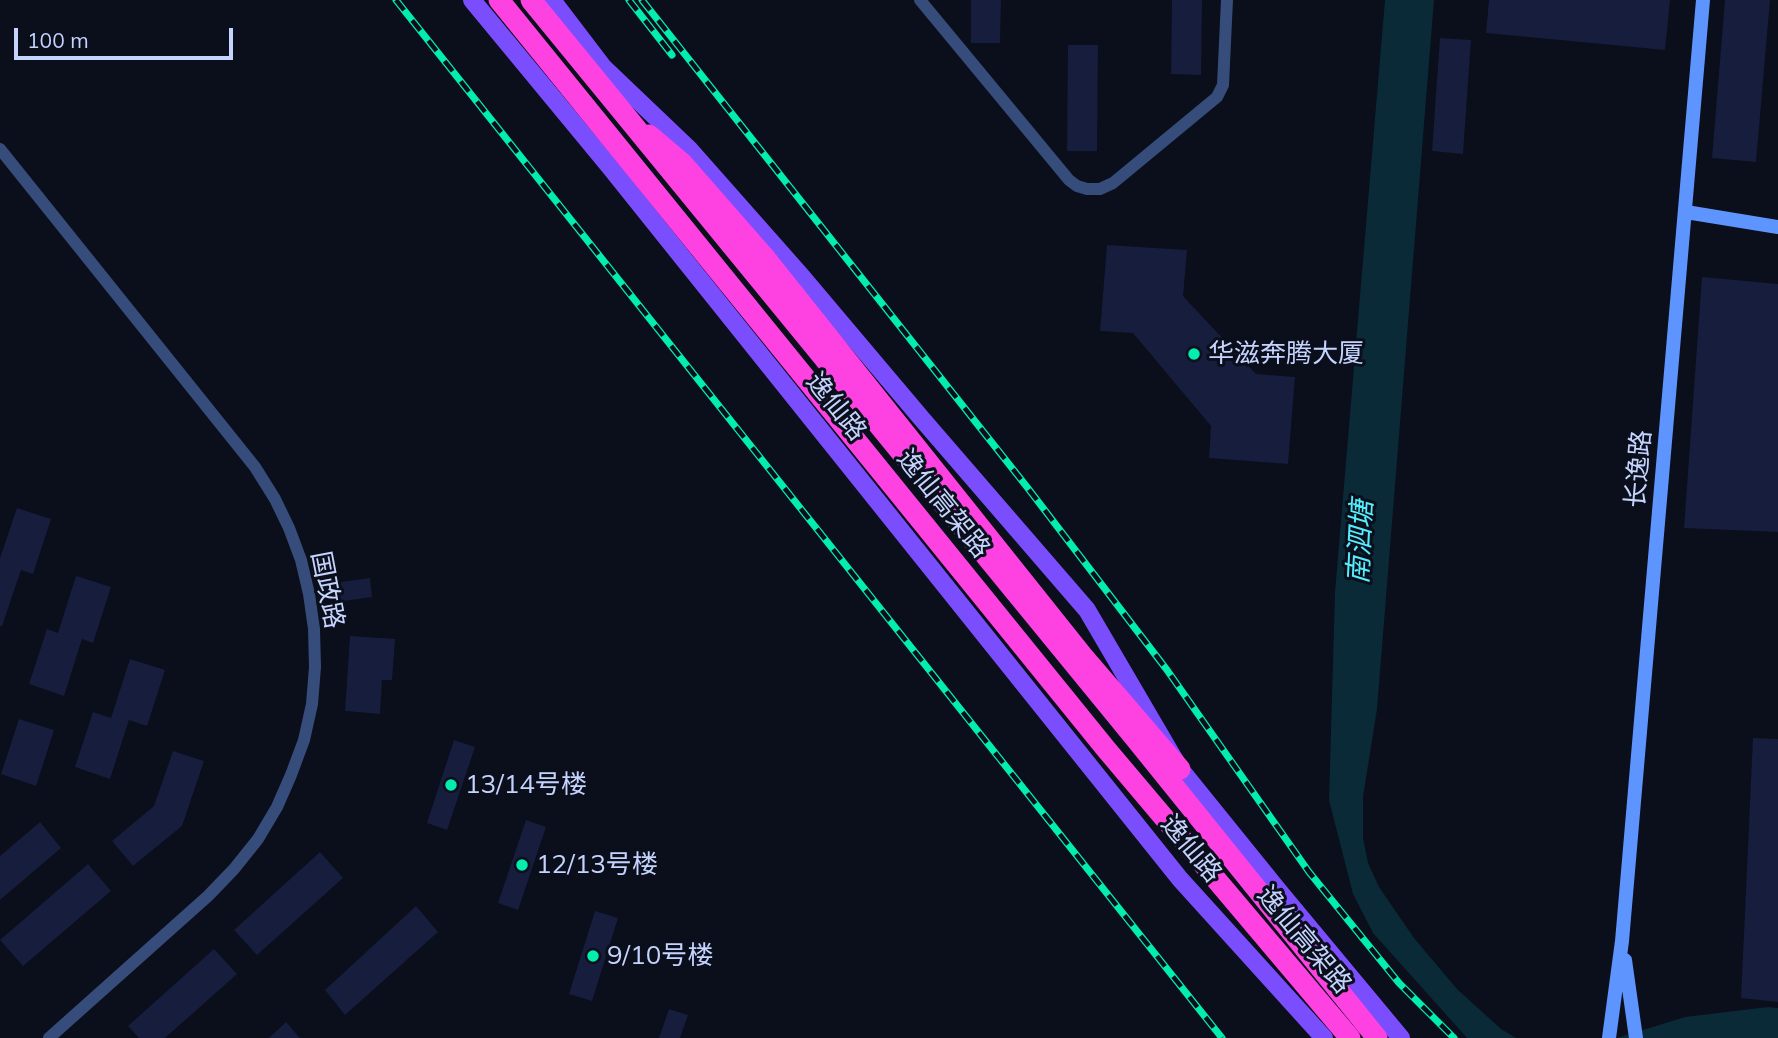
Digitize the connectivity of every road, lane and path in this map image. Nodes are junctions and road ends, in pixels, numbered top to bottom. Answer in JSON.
{"nodes":[{"id":1,"x":472,"y":0,"type":"edge"},
{"id":2,"x":499,"y":0,"type":"edge"},
{"id":3,"x":530,"y":0,"type":"edge"},
{"id":4,"x":552,"y":0,"type":"edge"},
{"id":5,"x":920,"y":0,"type":"edge"},
{"id":6,"x":1227,"y":0,"type":"edge"},
{"id":7,"x":1703,"y":0,"type":"edge"},
{"id":8,"x":626,"y":116,"type":"junction"},
{"id":9,"x":0,"y":149,"type":"edge"},
{"id":10,"x":1686,"y":212,"type":"junction"},
{"id":11,"x":1778,"y":227,"type":"edge"},
{"id":12,"x":1180,"y":769,"type":"junction"},
{"id":13,"x":1622,"y":941,"type":"junction"},
{"id":14,"x":1609,"y":1035,"type":"edge"},
{"id":15,"x":48,"y":1038,"type":"edge"},
{"id":16,"x":1324,"y":1038,"type":"edge"},
{"id":17,"x":1350,"y":1038,"type":"edge"},
{"id":18,"x":1377,"y":1038,"type":"edge"},
{"id":19,"x":1401,"y":1038,"type":"edge"},
{"id":20,"x":1636,"y":1038,"type":"edge"}],
"edges":[{"from":1,"to":16,"type":"main road","name":"逸仙路"},
{"from":2,"to":17,"type":"highway","name":"逸仙高架路"},
{"from":3,"to":8,"type":"highway","name":"逸仙高架路","bridge":true},
{"from":3,"to":12,"type":"main road","name":"逸仙路"},
{"from":4,"to":12,"type":"main road","name":"逸仙路"},
{"from":5,"to":6,"type":"street"},
{"from":7,"to":10,"type":"street","name":"长逸路"},
{"from":8,"to":12,"type":"highway","bridge":true},
{"from":8,"to":18,"type":"highway","name":"逸仙高架路","bridge":true},
{"from":9,"to":15,"type":"street","name":"国政路"},
{"from":10,"to":11,"type":"street"},
{"from":10,"to":13,"type":"street","name":"长逸路"},
{"from":12,"to":19,"type":"main road","name":"逸仙路"},
{"from":13,"to":14,"type":"street","name":"长逸路"},
{"from":13,"to":20,"type":"street","name":"长逸路"}]}
